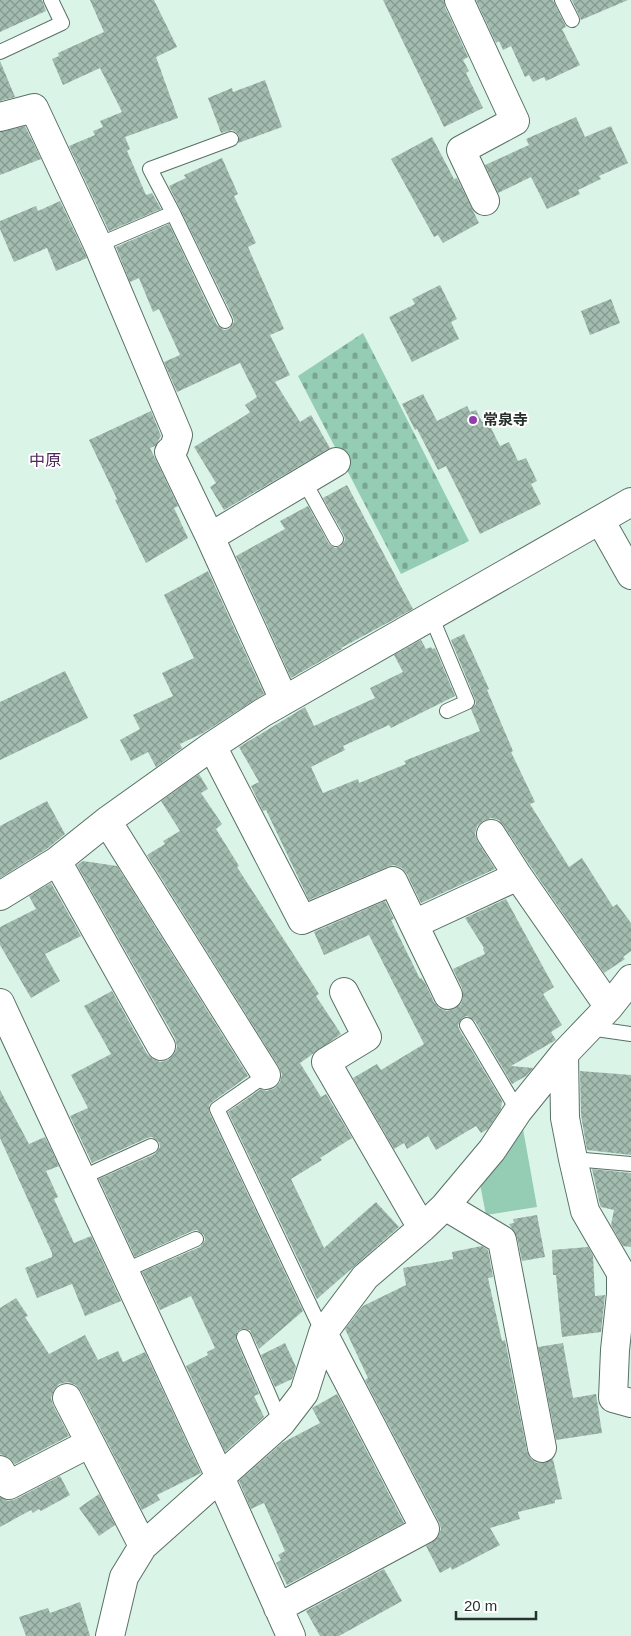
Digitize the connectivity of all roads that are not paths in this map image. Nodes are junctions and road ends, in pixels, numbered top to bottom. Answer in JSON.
{"nodes":[{"id":1,"x":51,"y":0,"type":"edge"},
{"id":2,"x":459,"y":0,"type":"edge"},
{"id":3,"x":562,"y":0,"type":"edge"},
{"id":4,"x":572,"y":20,"type":"dead end"},
{"id":5,"x":0,"y":52,"type":"edge"},
{"id":6,"x":0,"y":117,"type":"edge"},
{"id":7,"x":231,"y":139,"type":"dead end"},
{"id":8,"x":485,"y":201,"type":"dead end"},
{"id":9,"x":173,"y":213,"type":"junction"},
{"id":10,"x":98,"y":245,"type":"junction"},
{"id":11,"x":225,"y":321,"type":"dead end"},
{"id":12,"x":336,"y":462,"type":"dead end"},
{"id":13,"x":304,"y":481,"type":"junction"},
{"id":14,"x":631,"y":502,"type":"edge"},
{"id":15,"x":600,"y":520,"type":"junction"},
{"id":16,"x":210,"y":537,"type":"junction"},
{"id":17,"x":336,"y":539,"type":"dead end"},
{"id":18,"x":631,"y":575,"type":"edge"},
{"id":19,"x":431,"y":616,"type":"junction"},
{"id":20,"x":284,"y":700,"type":"junction"},
{"id":21,"x":447,"y":711,"type":"dead end"},
{"id":22,"x":212,"y":746,"type":"junction"},
{"id":23,"x":106,"y":821,"type":"junction"},
{"id":24,"x":491,"y":834,"type":"dead end"},
{"id":25,"x":57,"y":861,"type":"junction"},
{"id":26,"x":518,"y":876,"type":"junction"},
{"id":27,"x":0,"y":896,"type":"edge"},
{"id":28,"x":414,"y":924,"type":"junction"},
{"id":29,"x":631,"y":979,"type":"edge"},
{"id":30,"x":344,"y":992,"type":"dead end"},
{"id":31,"x":448,"y":995,"type":"dead end"},
{"id":32,"x":0,"y":1003,"type":"edge"},
{"id":33,"x":609,"y":1007,"type":"junction"},
{"id":34,"x":467,"y":1025,"type":"dead end"},
{"id":35,"x":589,"y":1028,"type":"junction"},
{"id":36,"x":631,"y":1034,"type":"edge"},
{"id":37,"x":161,"y":1046,"type":"dead end"},
{"id":38,"x":564,"y":1054,"type":"junction"},
{"id":39,"x":266,"y":1075,"type":"joint"},
{"id":40,"x":518,"y":1111,"type":"junction"},
{"id":41,"x":151,"y":1146,"type":"dead end"},
{"id":42,"x":572,"y":1160,"type":"junction"},
{"id":43,"x":631,"y":1164,"type":"edge"},
{"id":44,"x":81,"y":1178,"type":"junction"},
{"id":45,"x":445,"y":1206,"type":"junction"},
{"id":46,"x":422,"y":1228,"type":"junction"},
{"id":47,"x":196,"y":1239,"type":"dead end"},
{"id":48,"x":124,"y":1270,"type":"junction"},
{"id":49,"x":323,"y":1333,"type":"junction"},
{"id":50,"x":244,"y":1337,"type":"dead end"},
{"id":51,"x":66,"y":1398,"type":"dead end"},
{"id":52,"x":631,"y":1403,"type":"edge"},
{"id":53,"x":281,"y":1423,"type":"junction"},
{"id":54,"x":90,"y":1443,"type":"junction"},
{"id":55,"x":542,"y":1448,"type":"dead end"},
{"id":56,"x":0,"y":1470,"type":"edge"},
{"id":57,"x":220,"y":1477,"type":"junction"},
{"id":58,"x":143,"y":1546,"type":"junction"},
{"id":59,"x":278,"y":1608,"type":"junction"},
{"id":60,"x":110,"y":1636,"type":"edge"},
{"id":61,"x":291,"y":1636,"type":"edge"}],
"edges":[{"from":1,"to":5,"type":"lane"},
{"from":2,"to":8,"type":"street"},
{"from":3,"to":4,"type":"lane"},
{"from":6,"to":10,"type":"street"},
{"from":7,"to":9,"type":"lane"},
{"from":9,"to":10,"type":"lane"},
{"from":9,"to":11,"type":"lane"},
{"from":10,"to":16,"type":"street"},
{"from":12,"to":13,"type":"street"},
{"from":13,"to":16,"type":"street"},
{"from":13,"to":17,"type":"lane"},
{"from":14,"to":15,"type":"street"},
{"from":15,"to":18,"type":"street"},
{"from":15,"to":19,"type":"street"},
{"from":16,"to":20,"type":"street"},
{"from":19,"to":20,"type":"street"},
{"from":19,"to":21,"type":"lane"},
{"from":20,"to":22,"type":"street"},
{"from":22,"to":23,"type":"street"},
{"from":22,"to":28,"type":"street"},
{"from":23,"to":25,"type":"street"},
{"from":23,"to":39,"type":"street"},
{"from":24,"to":26,"type":"street"},
{"from":25,"to":27,"type":"street"},
{"from":25,"to":37,"type":"street"},
{"from":26,"to":28,"type":"street"},
{"from":26,"to":33,"type":"street"},
{"from":28,"to":31,"type":"street"},
{"from":29,"to":33,"type":"street"},
{"from":30,"to":46,"type":"street"},
{"from":32,"to":44,"type":"street"},
{"from":33,"to":35,"type":"street"},
{"from":34,"to":40,"type":"lane"},
{"from":35,"to":36,"type":"lane"},
{"from":35,"to":38,"type":"street"},
{"from":38,"to":40,"type":"street"},
{"from":38,"to":42,"type":"street"},
{"from":39,"to":49,"type":"lane"},
{"from":40,"to":45,"type":"street"},
{"from":41,"to":44,"type":"lane"},
{"from":42,"to":43,"type":"lane"},
{"from":42,"to":52,"type":"street"},
{"from":44,"to":48,"type":"street"},
{"from":45,"to":46,"type":"street"},
{"from":45,"to":55,"type":"street"},
{"from":46,"to":49,"type":"street"},
{"from":47,"to":48,"type":"lane"},
{"from":48,"to":57,"type":"street"},
{"from":49,"to":53,"type":"street"},
{"from":49,"to":59,"type":"street"},
{"from":50,"to":53,"type":"lane"},
{"from":51,"to":54,"type":"street"},
{"from":53,"to":57,"type":"street"},
{"from":54,"to":56,"type":"street"},
{"from":54,"to":58,"type":"street"},
{"from":57,"to":58,"type":"street"},
{"from":57,"to":59,"type":"street"},
{"from":58,"to":60,"type":"street"},
{"from":59,"to":61,"type":"street"}]}
